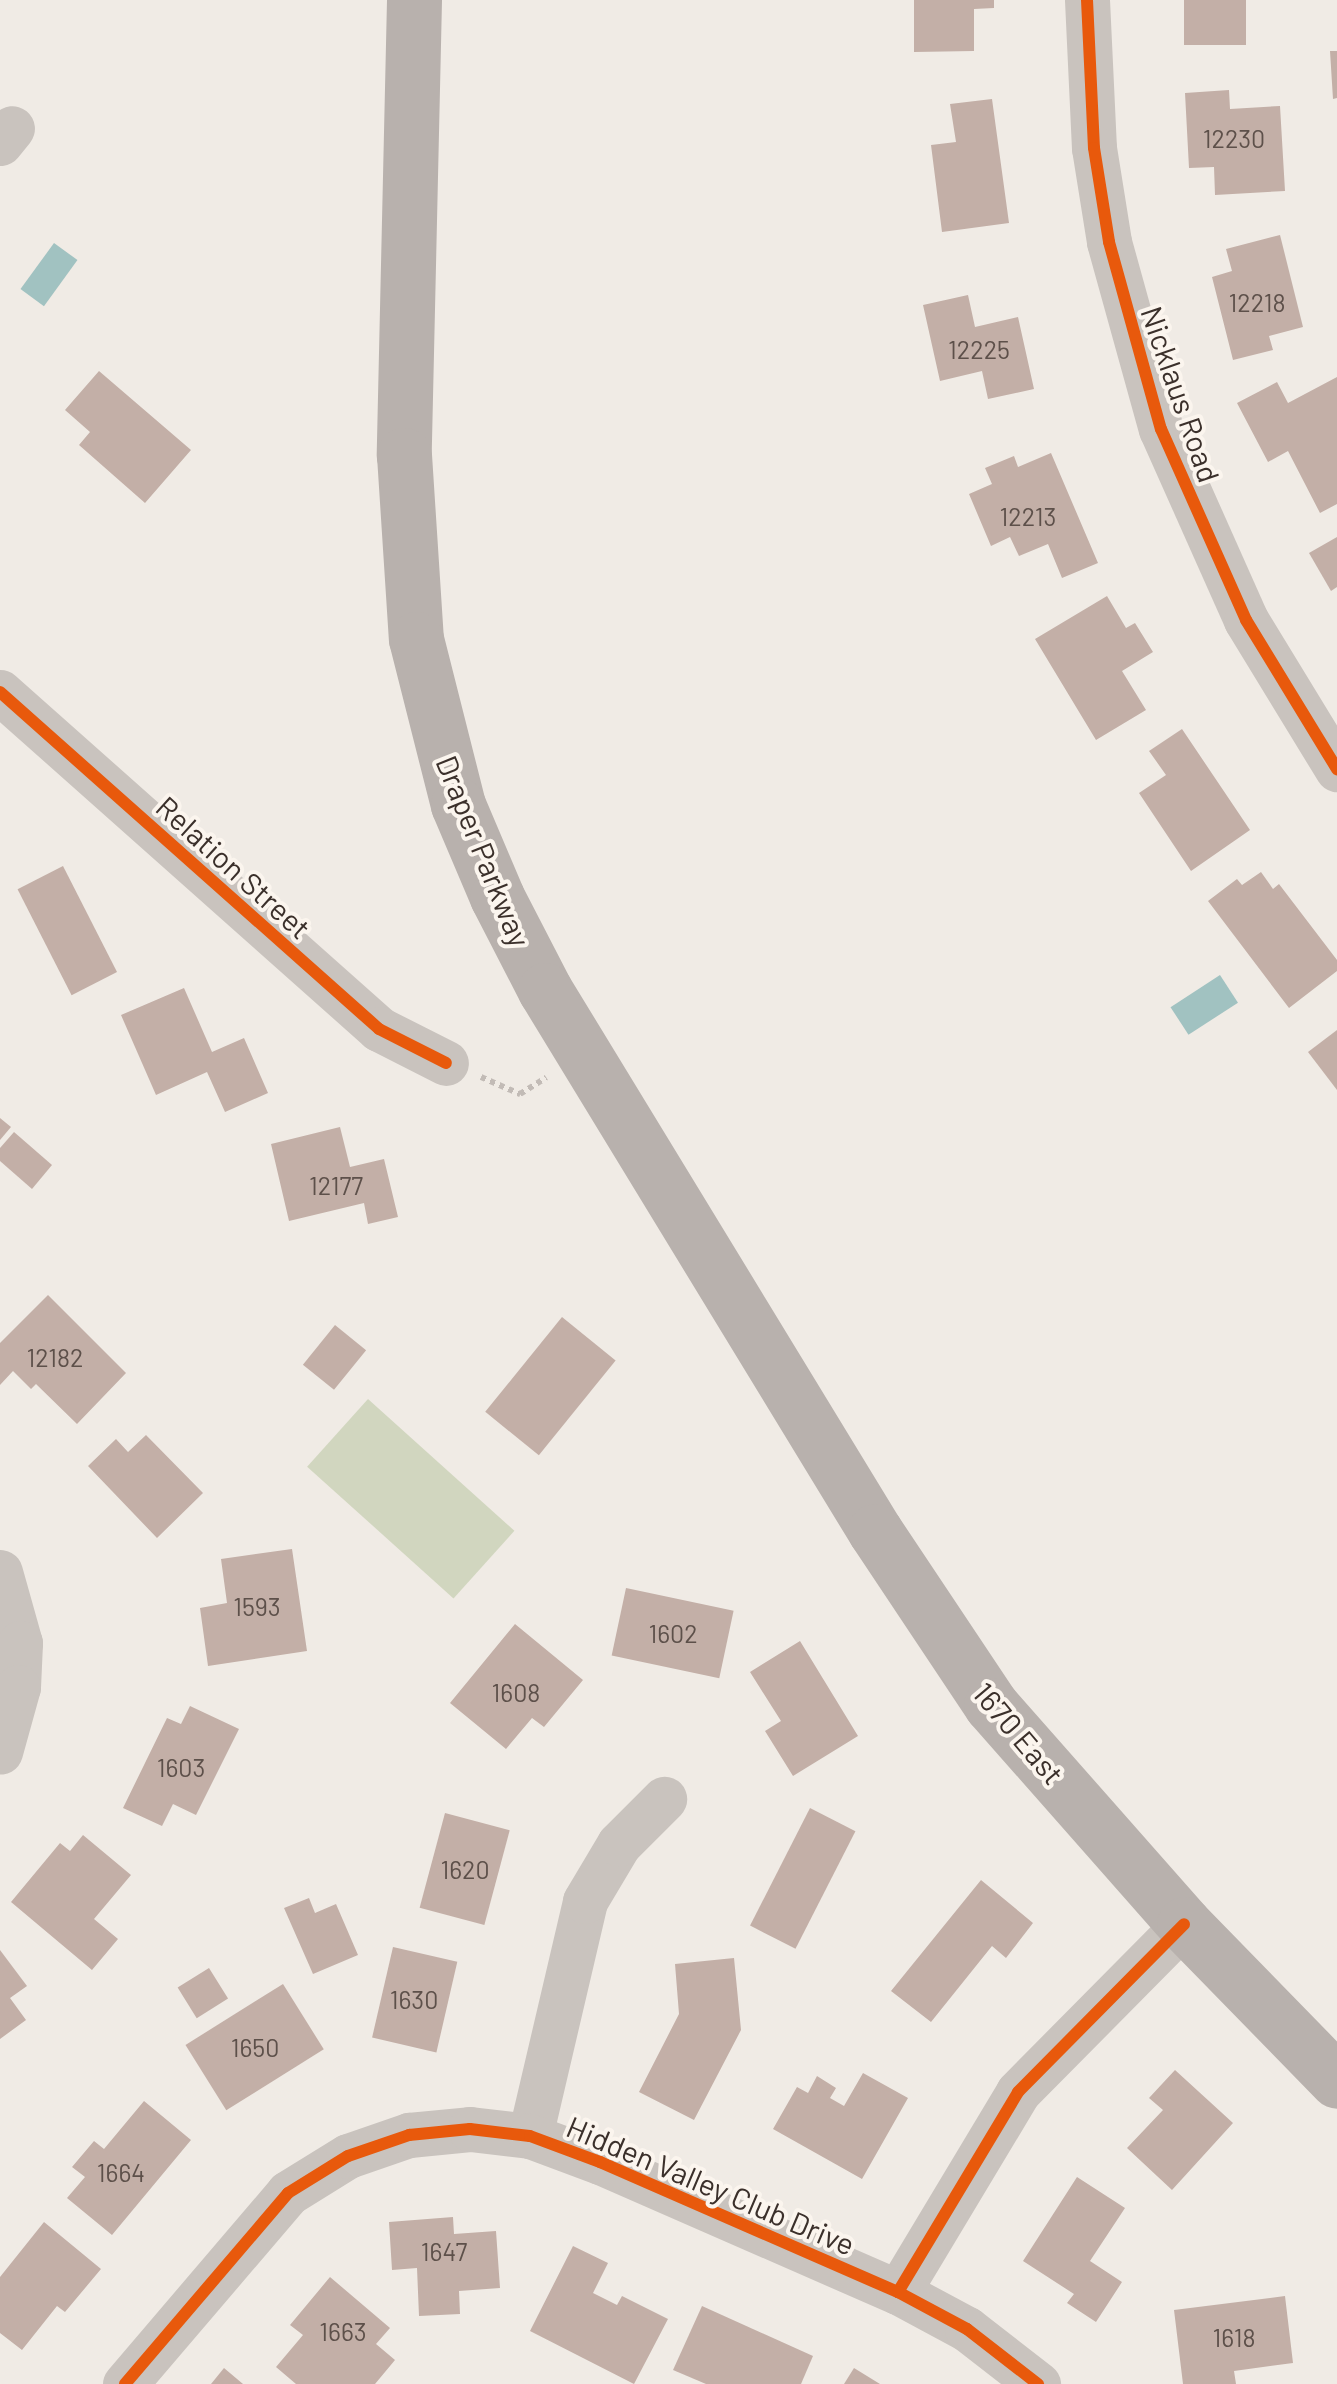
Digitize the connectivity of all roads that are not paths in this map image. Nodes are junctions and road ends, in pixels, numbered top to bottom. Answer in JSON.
{"nodes":[{"id":1,"x":414,"y":0,"type":"edge"},
{"id":2,"x":1087,"y":0,"type":"edge"},
{"id":3,"x":0,"y":692,"type":"edge"},
{"id":4,"x":1337,"y":768,"type":"edge"},
{"id":5,"x":446,"y":1063,"type":"road end"},
{"id":6,"x":760,"y":1340,"type":"joint"},
{"id":7,"x":0,"y":1572,"type":"edge"},
{"id":8,"x":0,"y":1752,"type":"edge"},
{"id":9,"x":664,"y":1799,"type":"dead end"},
{"id":10,"x":1184,"y":1924,"type":"junction"},
{"id":11,"x":1337,"y":2081,"type":"edge"},
{"id":12,"x":530,"y":2136,"type":"junction"},
{"id":13,"x":898,"y":2292,"type":"junction"},
{"id":14,"x":125,"y":2384,"type":"edge"},
{"id":15,"x":1038,"y":2384,"type":"edge"}],
"edges":[{"from":1,"to":6,"type":"main road","name":"Draper Parkway"},
{"from":2,"to":4,"type":"street","name":"Nicklaus Road"},
{"from":3,"to":5,"type":"street","name":"Relation Street"},
{"from":6,"to":10,"type":"main road","name":"1670 East"},
{"from":7,"to":8,"type":"street"},
{"from":9,"to":12,"type":"street"},
{"from":10,"to":11,"type":"main road","name":"1670 East"},
{"from":10,"to":13,"type":"street"},
{"from":12,"to":13,"type":"street","name":"Hidden Valley Club Drive"},
{"from":12,"to":14,"type":"street","name":"Hidden Valley Club Drive"},
{"from":13,"to":15,"type":"street","name":"Hidden Valley Club Drive"}]}
